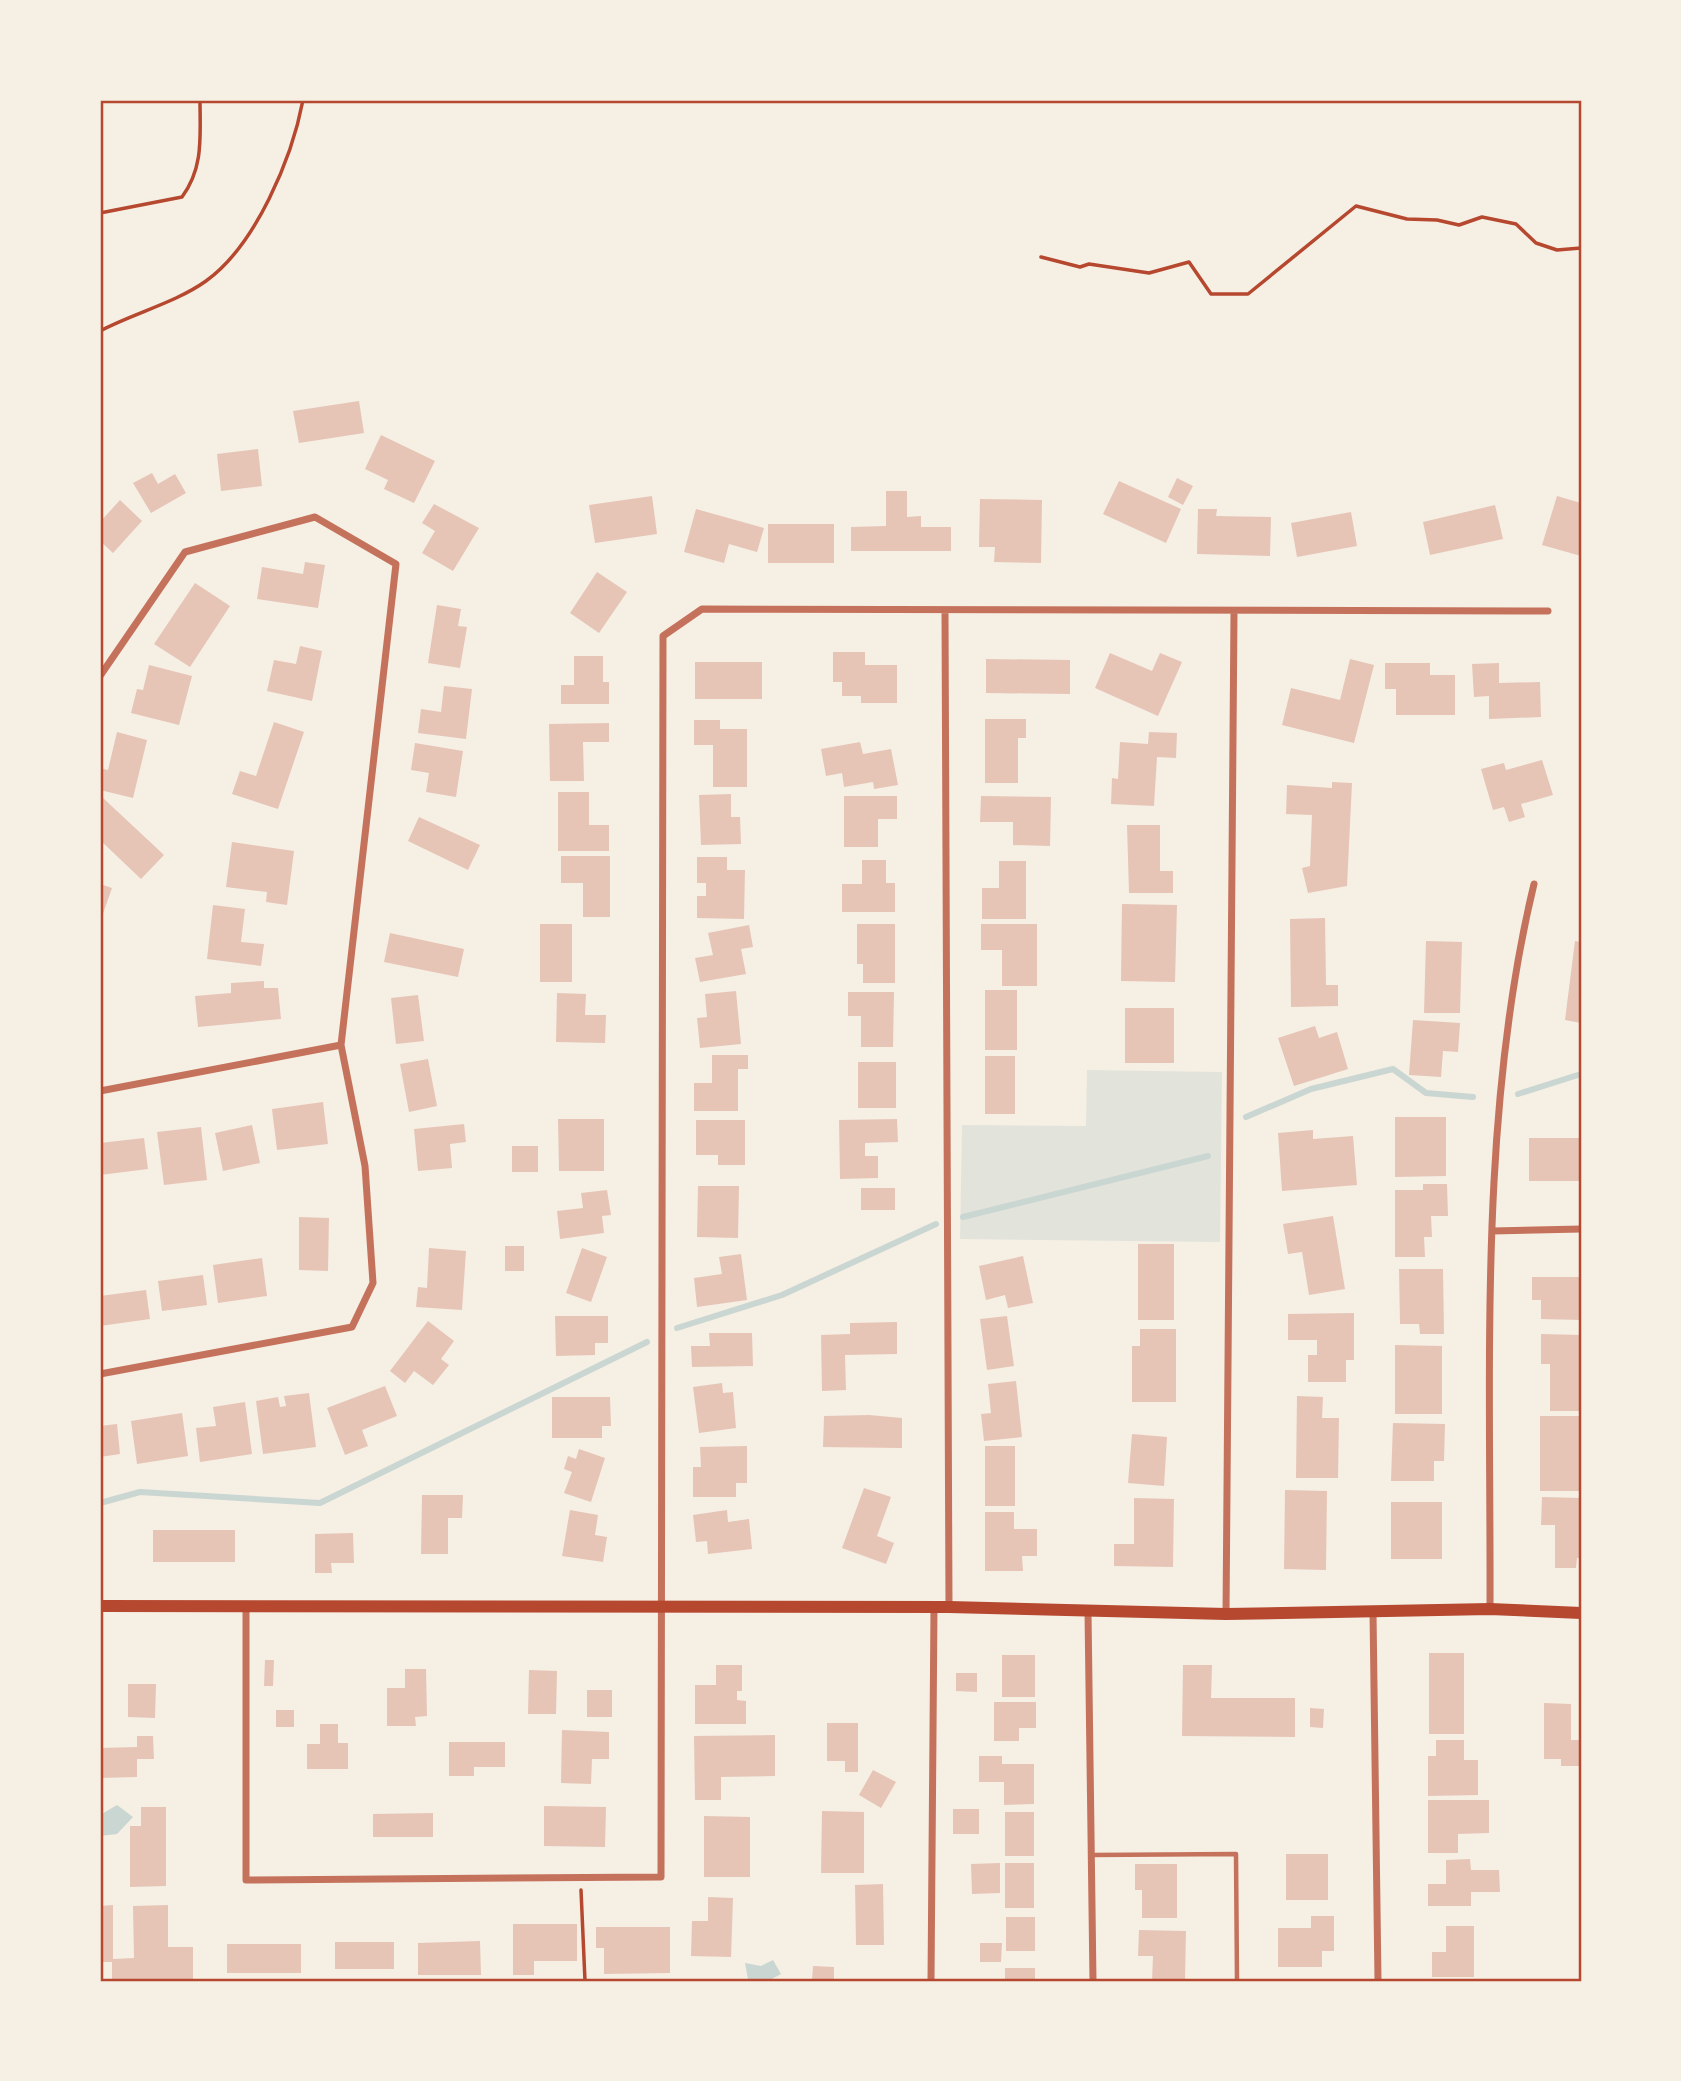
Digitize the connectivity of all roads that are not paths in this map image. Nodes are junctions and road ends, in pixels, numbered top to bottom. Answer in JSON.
{"nodes":[{"id":1,"x":1234,"y":611,"type":"junction"},
{"id":2,"x":1548,"y":611,"type":"dead end"},
{"id":3,"x":945,"y":612,"type":"junction"},
{"id":4,"x":100,"y":676,"type":"edge"},
{"id":5,"x":1534,"y":884,"type":"dead end"},
{"id":6,"x":341,"y":1045,"type":"junction"},
{"id":7,"x":100,"y":1091,"type":"edge"},
{"id":8,"x":1581,"y":1229,"type":"edge"},
{"id":9,"x":1492,"y":1231,"type":"junction"},
{"id":10,"x":100,"y":1374,"type":"edge"},
{"id":11,"x":100,"y":1606,"type":"edge"},
{"id":12,"x":246,"y":1607,"type":"junction"},
{"id":13,"x":661,"y":1607,"type":"junction"},
{"id":14,"x":934,"y":1607,"type":"junction"},
{"id":15,"x":949,"y":1607,"type":"junction"},
{"id":16,"x":1490,"y":1609,"type":"junction"},
{"id":17,"x":1088,"y":1612,"type":"junction"},
{"id":18,"x":1373,"y":1612,"type":"junction"},
{"id":19,"x":1581,"y":1613,"type":"edge"},
{"id":20,"x":1226,"y":1614,"type":"junction"},
{"id":21,"x":1091,"y":1855,"type":"junction"},
{"id":22,"x":931,"y":1981,"type":"edge"},
{"id":23,"x":1093,"y":1981,"type":"edge"},
{"id":24,"x":1237,"y":1981,"type":"edge"},
{"id":25,"x":1378,"y":1981,"type":"edge"}],
"edges":[{"from":1,"to":2,"type":"street"},
{"from":1,"to":3,"type":"street"},
{"from":1,"to":20,"type":"street"},
{"from":3,"to":13,"type":"street"},
{"from":3,"to":15,"type":"street"},
{"from":4,"to":6,"type":"street"},
{"from":5,"to":9,"type":"street"},
{"from":6,"to":7,"type":"street"},
{"from":6,"to":10,"type":"street"},
{"from":8,"to":9,"type":"street"},
{"from":9,"to":16,"type":"street"},
{"from":11,"to":12,"type":"main road"},
{"from":12,"to":13,"type":"main road"},
{"from":12,"to":13,"type":"street"},
{"from":13,"to":14,"type":"main road"},
{"from":14,"to":15,"type":"main road"},
{"from":14,"to":22,"type":"street"},
{"from":15,"to":17,"type":"main road"},
{"from":16,"to":18,"type":"main road"},
{"from":16,"to":19,"type":"main road"},
{"from":17,"to":20,"type":"main road"},
{"from":17,"to":21,"type":"street"},
{"from":18,"to":20,"type":"main road"},
{"from":18,"to":25,"type":"street"},
{"from":21,"to":23,"type":"street"},
{"from":21,"to":24,"type":"lane"}]}
